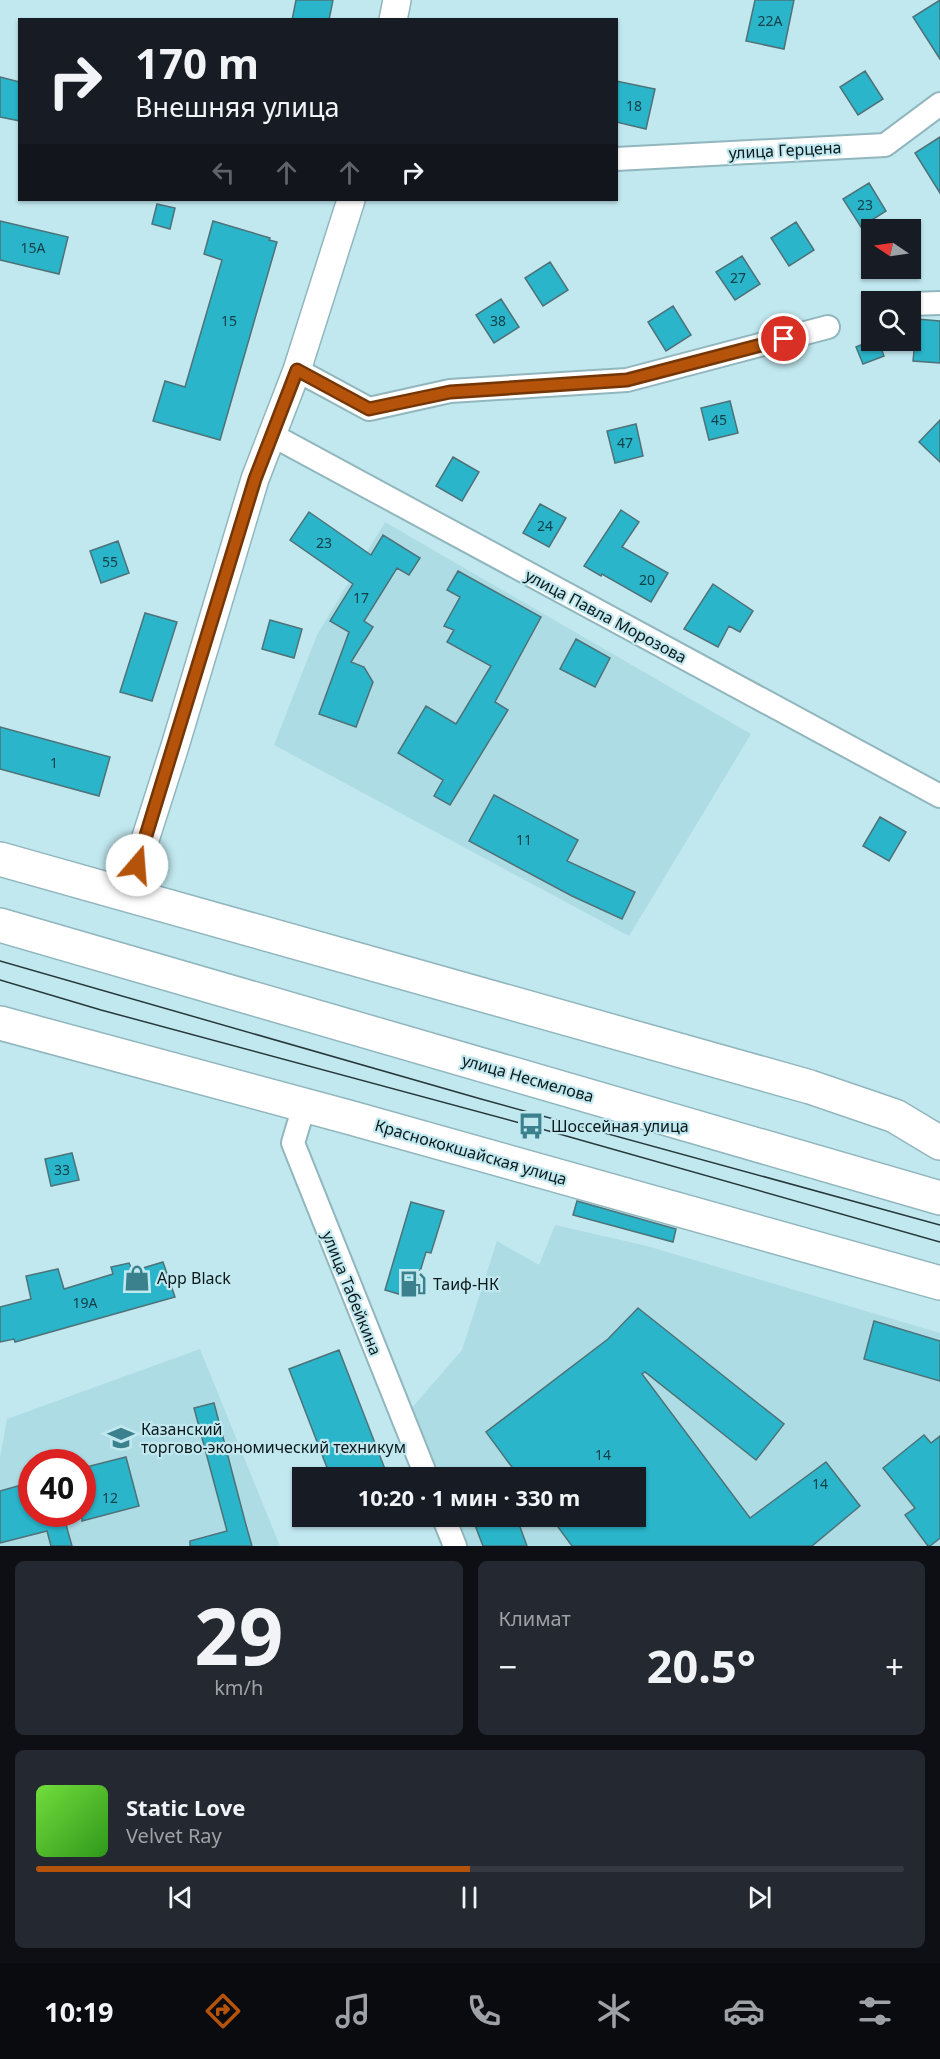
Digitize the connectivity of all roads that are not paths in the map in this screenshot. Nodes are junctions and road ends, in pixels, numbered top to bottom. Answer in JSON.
{"nodes":[{"id":1,"x":397,"y":0,"type":"edge"},
{"id":2,"x":393,"y":18,"type":"edge"},
{"id":3,"x":940,"y":104,"type":"edge"},
{"id":4,"x":618,"y":159,"type":"edge"},
{"id":5,"x":351,"y":201,"type":"edge"},
{"id":6,"x":940,"y":303,"type":"edge"},
{"id":7,"x":921,"y":304,"type":"edge"},
{"id":8,"x":828,"y":327,"type":"dead end"},
{"id":9,"x":297,"y":370,"type":"junction"},
{"id":10,"x":272,"y":435,"type":"junction"},
{"id":11,"x":940,"y":796,"type":"edge"},
{"id":12,"x":0,"y":859,"type":"edge"},
{"id":13,"x":125,"y":894,"type":"junction"},
{"id":14,"x":0,"y":925,"type":"edge"},
{"id":15,"x":3,"y":1025,"type":"edge"},
{"id":16,"x":304,"y":1106,"type":"junction"},
{"id":17,"x":940,"y":1143,"type":"edge"},
{"id":18,"x":940,"y":1198,"type":"edge"},
{"id":19,"x":940,"y":1283,"type":"edge"},
{"id":20,"x":424,"y":1467,"type":"edge"},
{"id":21,"x":447,"y":1527,"type":"edge"},
{"id":22,"x":455,"y":1546,"type":"edge"}],
"edges":[{"from":1,"to":2,"type":"street"},
{"from":3,"to":4,"type":"street","name":"улица Герцена"},
{"from":5,"to":9,"type":"street"},
{"from":6,"to":7,"type":"street"},
{"from":8,"to":9,"type":"street"},
{"from":9,"to":10,"type":"street"},
{"from":10,"to":11,"type":"street","name":"улица Павла Морозова"},
{"from":10,"to":13,"type":"street"},
{"from":12,"to":13,"type":"main road"},
{"from":13,"to":17,"type":"main road"},
{"from":14,"to":18,"type":"main road","name":"улица Несмелова"},
{"from":15,"to":16,"type":"main road","name":"Краснококшайская улица"},
{"from":16,"to":19,"type":"main road","name":"Краснококшайская улица"},
{"from":16,"to":20,"type":"street","name":"улица Табейкина"},
{"from":21,"to":22,"type":"street"}]}
